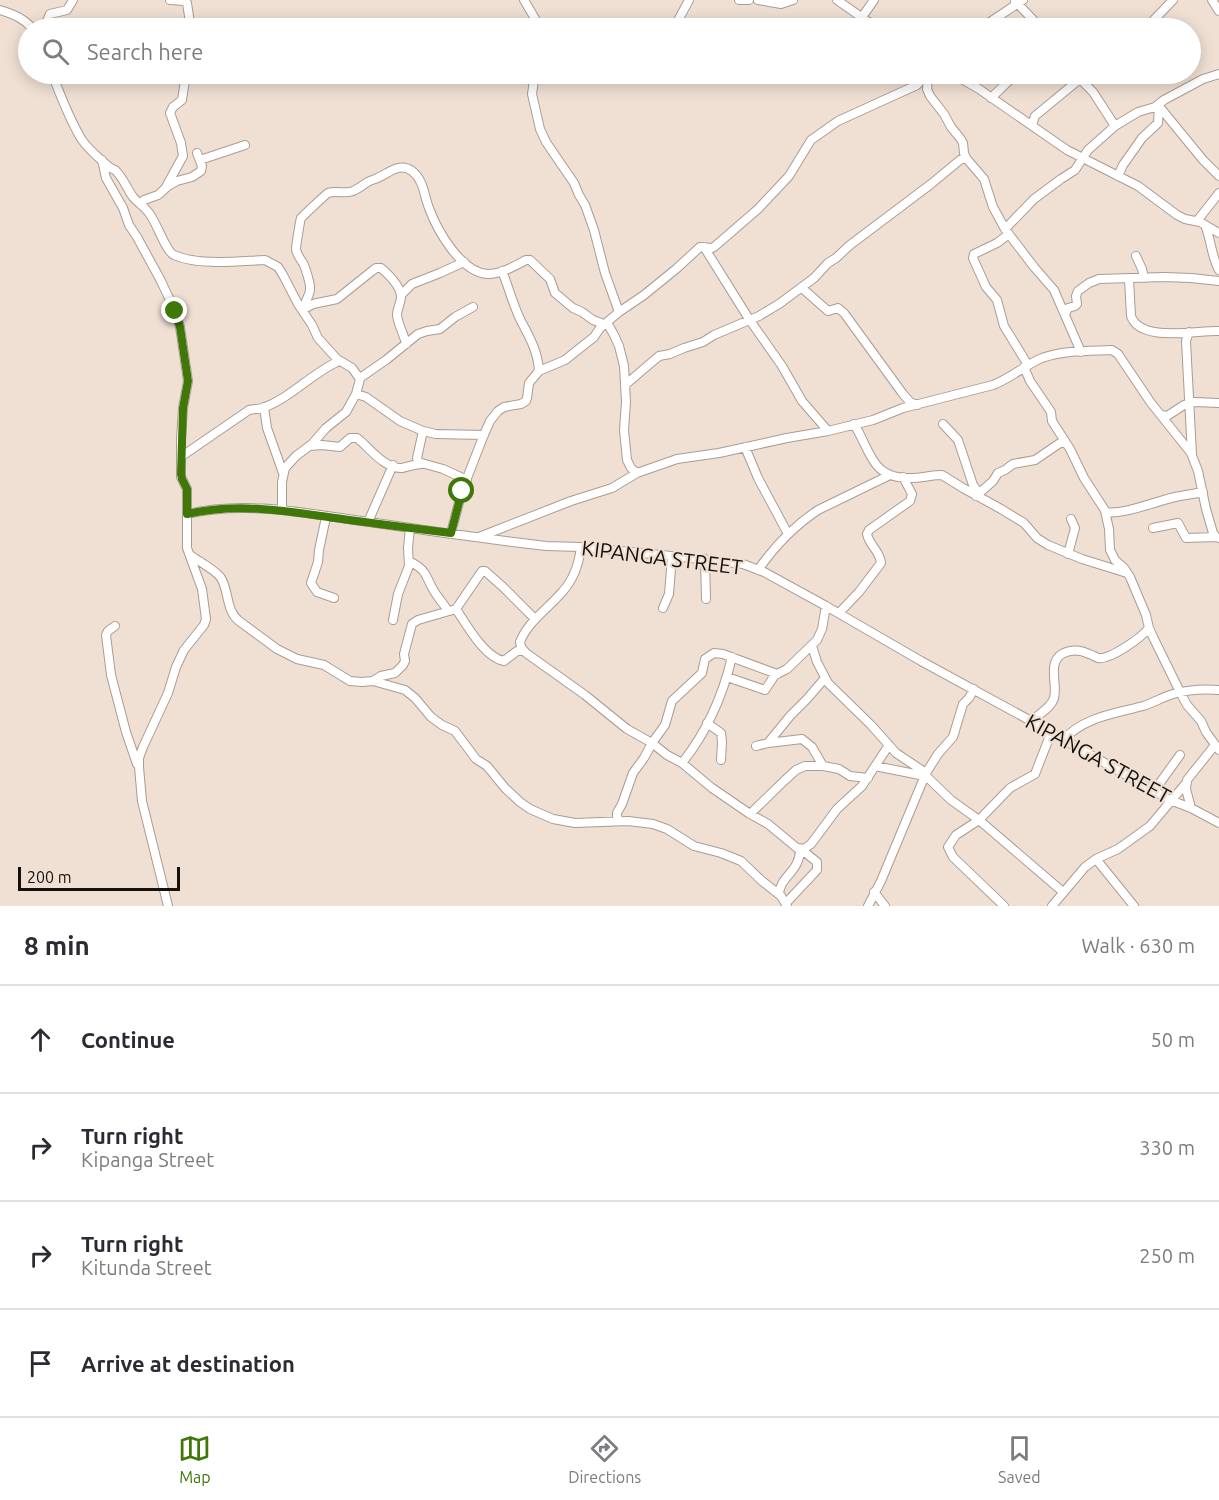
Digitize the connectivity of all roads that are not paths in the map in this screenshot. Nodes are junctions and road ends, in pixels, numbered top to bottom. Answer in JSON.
{"nodes":[{"id":1,"x":74,"y":0,"type":"edge"},
{"id":2,"x":170,"y":0,"type":"edge"},
{"id":3,"x":524,"y":0,"type":"edge"},
{"id":4,"x":689,"y":0,"type":"edge"},
{"id":5,"x":739,"y":0,"type":"edge"},
{"id":6,"x":749,"y":0,"type":"edge"},
{"id":7,"x":758,"y":0,"type":"edge"},
{"id":8,"x":793,"y":0,"type":"edge"},
{"id":9,"x":837,"y":0,"type":"edge"},
{"id":10,"x":874,"y":0,"type":"edge"},
{"id":11,"x":1173,"y":0,"type":"edge"},
{"id":12,"x":1212,"y":0,"type":"edge"},
{"id":13,"x":1018,"y":1,"type":"edge"},
{"id":14,"x":0,"y":10,"type":"edge"},
{"id":15,"x":1219,"y":11,"type":"edge"},
{"id":16,"x":862,"y":17,"type":"joint"},
{"id":17,"x":21,"y":18,"type":"edge"},
{"id":18,"x":48,"y":18,"type":"edge"},
{"id":19,"x":189,"y":18,"type":"edge"},
{"id":20,"x":535,"y":18,"type":"edge"},
{"id":21,"x":679,"y":18,"type":"edge"},
{"id":22,"x":995,"y":18,"type":"edge"},
{"id":23,"x":1032,"y":18,"type":"edge"},
{"id":24,"x":1156,"y":18,"type":"edge"},
{"id":25,"x":1219,"y":74,"type":"edge"},
{"id":26,"x":1201,"y":80,"type":"edge"},
{"id":27,"x":56,"y":84,"type":"edge"},
{"id":28,"x":185,"y":84,"type":"edge"},
{"id":29,"x":534,"y":84,"type":"edge"},
{"id":30,"x":918,"y":84,"type":"edge"},
{"id":31,"x":928,"y":84,"type":"edge"},
{"id":32,"x":971,"y":84,"type":"edge"},
{"id":33,"x":1006,"y":84,"type":"edge"},
{"id":34,"x":1071,"y":84,"type":"edge"},
{"id":35,"x":1087,"y":84,"type":"edge"},
{"id":36,"x":1194,"y":84,"type":"edge"},
{"id":37,"x":991,"y":98,"type":"junction"},
{"id":38,"x":1159,"y":105,"type":"junction"},
{"id":39,"x":1032,"y":125,"type":"junction"},
{"id":40,"x":1115,"y":126,"type":"junction"},
{"id":41,"x":245,"y":145,"type":"dead end"},
{"id":42,"x":1082,"y":158,"type":"junction"},
{"id":43,"x":966,"y":159,"type":"junction"},
{"id":44,"x":102,"y":160,"type":"junction"},
{"id":45,"x":1118,"y":176,"type":"junction"},
{"id":46,"x":1219,"y":176,"type":"edge"},
{"id":47,"x":166,"y":187,"type":"junction"},
{"id":48,"x":1219,"y":193,"type":"edge"},
{"id":49,"x":141,"y":204,"type":"junction"},
{"id":50,"x":1201,"y":223,"type":"junction"},
{"id":51,"x":1007,"y":231,"type":"junction"},
{"id":52,"x":1219,"y":233,"type":"edge"},
{"id":53,"x":704,"y":247,"type":"junction"},
{"id":54,"x":1136,"y":256,"type":"dead end"},
{"id":55,"x":464,"y":262,"type":"junction"},
{"id":56,"x":1219,"y":270,"type":"edge"},
{"id":57,"x":502,"y":271,"type":"junction"},
{"id":58,"x":1144,"y":278,"type":"junction"},
{"id":59,"x":1130,"y":279,"type":"junction"},
{"id":60,"x":1219,"y":281,"type":"edge"},
{"id":61,"x":802,"y":288,"type":"junction"},
{"id":62,"x":401,"y":295,"type":"junction"},
{"id":63,"x":473,"y":307,"type":"dead end"},
{"id":64,"x":303,"y":309,"type":"junction"},
{"id":65,"x":619,"y":312,"type":"junction"},
{"id":66,"x":1065,"y":315,"type":"junction"},
{"id":67,"x":749,"y":319,"type":"junction"},
{"id":68,"x":605,"y":324,"type":"junction"},
{"id":69,"x":1219,"y":331,"type":"edge"},
{"id":70,"x":1189,"y":332,"type":"junction"},
{"id":71,"x":406,"y":344,"type":"junction"},
{"id":72,"x":1081,"y":352,"type":"junction"},
{"id":73,"x":339,"y":361,"type":"junction"},
{"id":74,"x":1026,"y":366,"type":"junction"},
{"id":75,"x":539,"y":371,"type":"junction"},
{"id":76,"x":360,"y":378,"type":"junction"},
{"id":77,"x":625,"y":385,"type":"junction"},
{"id":78,"x":356,"y":394,"type":"junction"},
{"id":79,"x":1190,"y":403,"type":"junction"},
{"id":80,"x":1219,"y":403,"type":"edge"},
{"id":81,"x":917,"y":405,"type":"junction"},
{"id":82,"x":264,"y":407,"type":"junction"},
{"id":83,"x":1161,"y":415,"type":"junction"},
{"id":84,"x":854,"y":424,"type":"junction"},
{"id":85,"x":943,"y":424,"type":"dead end"},
{"id":86,"x":423,"y":430,"type":"junction"},
{"id":87,"x":828,"y":431,"type":"junction"},
{"id":88,"x":484,"y":435,"type":"junction"},
{"id":89,"x":1066,"y":443,"type":"junction"},
{"id":90,"x":310,"y":446,"type":"junction"},
{"id":91,"x":745,"y":447,"type":"junction"},
{"id":92,"x":182,"y":456,"type":"junction"},
{"id":93,"x":1192,"y":456,"type":"junction"},
{"id":94,"x":422,"y":464,"type":"junction"},
{"id":95,"x":393,"y":465,"type":"junction"},
{"id":96,"x":283,"y":473,"type":"junction"},
{"id":97,"x":637,"y":473,"type":"junction"},
{"id":98,"x":890,"y":475,"type":"junction"},
{"id":99,"x":903,"y":477,"type":"junction"},
{"id":100,"x":467,"y":480,"type":"junction"},
{"id":101,"x":1203,"y":492,"type":"junction"},
{"id":102,"x":977,"y":494,"type":"junction"},
{"id":103,"x":282,"y":510,"type":"junction"},
{"id":104,"x":1105,"y":511,"type":"junction"},
{"id":105,"x":187,"y":514,"type":"junction"},
{"id":106,"x":326,"y":517,"type":"junction"},
{"id":107,"x":1071,"y":519,"type":"dead end"},
{"id":108,"x":368,"y":522,"type":"junction"},
{"id":109,"x":410,"y":528,"type":"junction"},
{"id":110,"x":1153,"y":528,"type":"dead end"},
{"id":111,"x":451,"y":533,"type":"junction"},
{"id":112,"x":788,"y":534,"type":"junction"},
{"id":113,"x":478,"y":537,"type":"junction"},
{"id":114,"x":1218,"y":537,"type":"edge"},
{"id":115,"x":581,"y":548,"type":"junction"},
{"id":116,"x":1068,"y":554,"type":"junction"},
{"id":117,"x":190,"y":555,"type":"junction"},
{"id":118,"x":672,"y":556,"type":"junction"},
{"id":119,"x":705,"y":559,"type":"junction"},
{"id":120,"x":409,"y":561,"type":"junction"},
{"id":121,"x":758,"y":570,"type":"junction"},
{"id":122,"x":1127,"y":573,"type":"junction"},
{"id":123,"x":334,"y":598,"type":"dead end"},
{"id":124,"x":706,"y":599,"type":"dead end"},
{"id":125,"x":826,"y":606,"type":"junction"},
{"id":126,"x":663,"y":608,"type":"dead end"},
{"id":127,"x":452,"y":610,"type":"junction"},
{"id":128,"x":839,"y":613,"type":"junction"},
{"id":129,"x":535,"y":619,"type":"junction"},
{"id":130,"x":393,"y":620,"type":"dead end"},
{"id":131,"x":115,"y":626,"type":"dead end"},
{"id":132,"x":1149,"y":628,"type":"junction"},
{"id":133,"x":812,"y":646,"type":"junction"},
{"id":134,"x":524,"y":651,"type":"junction"},
{"id":135,"x":732,"y":657,"type":"junction"},
{"id":136,"x":777,"y":674,"type":"junction"},
{"id":137,"x":727,"y":677,"type":"junction"},
{"id":138,"x":825,"y":678,"type":"junction"},
{"id":139,"x":373,"y":681,"type":"junction"},
{"id":140,"x":974,"y":688,"type":"junction"},
{"id":141,"x":1219,"y":690,"type":"edge"},
{"id":142,"x":1180,"y":692,"type":"junction"},
{"id":143,"x":1031,"y":721,"type":"junction"},
{"id":144,"x":707,"y":723,"type":"junction"},
{"id":145,"x":1051,"y":733,"type":"junction"},
{"id":146,"x":1063,"y":740,"type":"junction"},
{"id":147,"x":652,"y":743,"type":"junction"},
{"id":148,"x":768,"y":743,"type":"junction"},
{"id":149,"x":889,"y":745,"type":"junction"},
{"id":150,"x":756,"y":746,"type":"dead end"},
{"id":151,"x":1217,"y":748,"type":"edge"},
{"id":152,"x":1180,"y":754,"type":"dead end"},
{"id":153,"x":721,"y":760,"type":"dead end"},
{"id":154,"x":682,"y":763,"type":"junction"},
{"id":155,"x":823,"y":766,"type":"junction"},
{"id":156,"x":875,"y":766,"type":"junction"},
{"id":157,"x":139,"y":767,"type":"junction"},
{"id":158,"x":925,"y":774,"type":"junction"},
{"id":159,"x":868,"y":778,"type":"junction"},
{"id":160,"x":1187,"y":782,"type":"junction"},
{"id":161,"x":1154,"y":791,"type":"junction"},
{"id":162,"x":1170,"y":800,"type":"junction"},
{"id":163,"x":1191,"y":808,"type":"junction"},
{"id":164,"x":750,"y":814,"type":"junction"},
{"id":165,"x":979,"y":820,"type":"junction"},
{"id":166,"x":619,"y":821,"type":"junction"},
{"id":167,"x":1219,"y":823,"type":"edge"},
{"id":168,"x":801,"y":849,"type":"junction"},
{"id":169,"x":1096,"y":860,"type":"junction"},
{"id":170,"x":874,"y":892,"type":"junction"},
{"id":171,"x":1064,"y":892,"type":"junction"},
{"id":172,"x":779,"y":894,"type":"junction"},
{"id":173,"x":787,"y":905,"type":"edge"},
{"id":174,"x":168,"y":906,"type":"edge"},
{"id":175,"x":868,"y":906,"type":"edge"},
{"id":176,"x":885,"y":906,"type":"edge"},
{"id":177,"x":1004,"y":906,"type":"edge"},
{"id":178,"x":1052,"y":906,"type":"edge"},
{"id":179,"x":1134,"y":906,"type":"edge"}],
"edges":[{"from":1,"to":18,"type":"street"},
{"from":2,"to":19,"type":"street"},
{"from":3,"to":20,"type":"street"},
{"from":4,"to":21,"type":"street"},
{"from":5,"to":6,"type":"street"},
{"from":7,"to":8,"type":"street"},
{"from":9,"to":16,"type":"street"},
{"from":10,"to":16,"type":"street"},
{"from":11,"to":24,"type":"street"},
{"from":12,"to":15,"type":"street"},
{"from":13,"to":22,"type":"street"},
{"from":13,"to":23,"type":"street"},
{"from":14,"to":17,"type":"street"},
{"from":25,"to":26,"type":"street"},
{"from":27,"to":44,"type":"street"},
{"from":28,"to":47,"type":"street"},
{"from":29,"to":65,"type":"street"},
{"from":30,"to":53,"type":"street"},
{"from":31,"to":43,"type":"street"},
{"from":32,"to":37,"type":"street"},
{"from":33,"to":37,"type":"street"},
{"from":34,"to":39,"type":"street"},
{"from":35,"to":40,"type":"street"},
{"from":36,"to":38,"type":"street"},
{"from":37,"to":39,"type":"street"},
{"from":38,"to":40,"type":"street"},
{"from":38,"to":45,"type":"street"},
{"from":38,"to":46,"type":"street"},
{"from":39,"to":42,"type":"street"},
{"from":40,"to":42,"type":"street"},
{"from":41,"to":47,"type":"street"},
{"from":42,"to":45,"type":"street"},
{"from":42,"to":51,"type":"street"},
{"from":43,"to":51,"type":"street"},
{"from":43,"to":61,"type":"street"},
{"from":44,"to":49,"type":"street"},
{"from":44,"to":92,"type":"street"},
{"from":45,"to":50,"type":"street"},
{"from":47,"to":49,"type":"street"},
{"from":48,"to":50,"type":"street"},
{"from":49,"to":64,"type":"street"},
{"from":50,"to":52,"type":"street"},
{"from":50,"to":56,"type":"street"},
{"from":51,"to":66,"type":"street"},
{"from":51,"to":74,"type":"street"},
{"from":53,"to":65,"type":"street"},
{"from":53,"to":67,"type":"street"},
{"from":54,"to":58,"type":"street"},
{"from":55,"to":57,"type":"street"},
{"from":55,"to":62,"type":"street"},
{"from":55,"to":64,"type":"street"},
{"from":57,"to":68,"type":"street"},
{"from":57,"to":75,"type":"street"},
{"from":58,"to":59,"type":"street"},
{"from":58,"to":60,"type":"street"},
{"from":59,"to":66,"type":"street"},
{"from":59,"to":70,"type":"street"},
{"from":61,"to":67,"type":"street"},
{"from":61,"to":81,"type":"street"},
{"from":62,"to":64,"type":"street"},
{"from":62,"to":71,"type":"street"},
{"from":63,"to":71,"type":"street"},
{"from":64,"to":73,"type":"street"},
{"from":65,"to":68,"type":"street"},
{"from":66,"to":72,"type":"street"},
{"from":67,"to":77,"type":"street"},
{"from":67,"to":87,"type":"street"},
{"from":68,"to":75,"type":"street"},
{"from":68,"to":77,"type":"street"},
{"from":69,"to":70,"type":"street"},
{"from":70,"to":79,"type":"street"},
{"from":71,"to":76,"type":"street"},
{"from":72,"to":74,"type":"street"},
{"from":72,"to":83,"type":"street"},
{"from":73,"to":76,"type":"street"},
{"from":73,"to":82,"type":"street"},
{"from":74,"to":81,"type":"street"},
{"from":74,"to":89,"type":"street"},
{"from":75,"to":88,"type":"street"},
{"from":76,"to":78,"type":"street"},
{"from":77,"to":97,"type":"street"},
{"from":78,"to":86,"type":"street"},
{"from":78,"to":90,"type":"street"},
{"from":79,"to":80,"type":"street"},
{"from":79,"to":83,"type":"street"},
{"from":79,"to":93,"type":"street"},
{"from":81,"to":84,"type":"street"},
{"from":82,"to":92,"type":"street"},
{"from":82,"to":96,"type":"street"},
{"from":83,"to":93,"type":"street"},
{"from":84,"to":87,"type":"street"},
{"from":84,"to":98,"type":"street"},
{"from":85,"to":102,"type":"street"},
{"from":86,"to":88,"type":"street"},
{"from":86,"to":94,"type":"street"},
{"from":87,"to":91,"type":"street"},
{"from":88,"to":100,"type":"street"},
{"from":89,"to":102,"type":"street"},
{"from":89,"to":104,"type":"street"},
{"from":90,"to":95,"type":"street"},
{"from":90,"to":96,"type":"street"},
{"from":91,"to":97,"type":"street"},
{"from":91,"to":112,"type":"street"},
{"from":92,"to":105,"type":"street"},
{"from":93,"to":101,"type":"street"},
{"from":94,"to":95,"type":"street"},
{"from":94,"to":100,"type":"street"},
{"from":95,"to":108,"type":"street"},
{"from":96,"to":103,"type":"street"},
{"from":97,"to":113,"type":"street"},
{"from":98,"to":99,"type":"street"},
{"from":98,"to":112,"type":"street"},
{"from":99,"to":102,"type":"street"},
{"from":99,"to":128,"type":"street"},
{"from":100,"to":111,"type":"street"},
{"from":101,"to":104,"type":"street"},
{"from":101,"to":114,"type":"street"},
{"from":102,"to":116,"type":"street"},
{"from":103,"to":105,"type":"street","name":"KIPANGA STREET"},
{"from":103,"to":106,"type":"street","name":"KIPANGA STREET"},
{"from":104,"to":122,"type":"street"},
{"from":105,"to":117,"type":"street"},
{"from":106,"to":108,"type":"street","name":"KIPANGA STREET"},
{"from":106,"to":123,"type":"street"},
{"from":107,"to":116,"type":"street"},
{"from":108,"to":109,"type":"street","name":"KIPANGA STREET"},
{"from":109,"to":111,"type":"street","name":"KIPANGA STREET"},
{"from":109,"to":120,"type":"street"},
{"from":110,"to":114,"type":"street"},
{"from":111,"to":113,"type":"street","name":"KIPANGA STREET"},
{"from":112,"to":121,"type":"street"},
{"from":113,"to":115,"type":"street","name":"KIPANGA STREET"},
{"from":115,"to":118,"type":"street","name":"KIPANGA STREET"},
{"from":115,"to":129,"type":"street"},
{"from":116,"to":122,"type":"street"},
{"from":117,"to":139,"type":"street"},
{"from":117,"to":157,"type":"street"},
{"from":118,"to":119,"type":"street","name":"KIPANGA STREET"},
{"from":118,"to":126,"type":"street"},
{"from":119,"to":121,"type":"street","name":"KIPANGA STREET"},
{"from":119,"to":124,"type":"street"},
{"from":120,"to":127,"type":"street"},
{"from":120,"to":130,"type":"street"},
{"from":121,"to":125,"type":"street","name":"KIPANGA STREET"},
{"from":122,"to":132,"type":"street"},
{"from":125,"to":128,"type":"street","name":"KIPANGA STREET"},
{"from":125,"to":133,"type":"street"},
{"from":127,"to":129,"type":"street"},
{"from":127,"to":134,"type":"street"},
{"from":127,"to":139,"type":"street"},
{"from":128,"to":140,"type":"street","name":"KIPANGA STREET"},
{"from":129,"to":134,"type":"street"},
{"from":131,"to":157,"type":"street"},
{"from":132,"to":142,"type":"street"},
{"from":132,"to":143,"type":"street"},
{"from":133,"to":136,"type":"street"},
{"from":133,"to":138,"type":"street"},
{"from":134,"to":147,"type":"street"},
{"from":135,"to":136,"type":"street"},
{"from":135,"to":137,"type":"street"},
{"from":135,"to":147,"type":"street"},
{"from":136,"to":137,"type":"street"},
{"from":137,"to":144,"type":"street"},
{"from":138,"to":148,"type":"street"},
{"from":138,"to":149,"type":"street"},
{"from":139,"to":166,"type":"street"},
{"from":140,"to":143,"type":"street","name":"KIPANGA STREET"},
{"from":140,"to":158,"type":"street"},
{"from":141,"to":142,"type":"street"},
{"from":142,"to":146,"type":"street"},
{"from":142,"to":151,"type":"street"},
{"from":143,"to":145,"type":"street","name":"KIPANGA STREET"},
{"from":144,"to":153,"type":"street"},
{"from":144,"to":154,"type":"street"},
{"from":145,"to":146,"type":"street","name":"KIPANGA STREET"},
{"from":145,"to":165,"type":"street"},
{"from":146,"to":161,"type":"street","name":"KIPANGA STREET"},
{"from":147,"to":154,"type":"street"},
{"from":147,"to":166,"type":"street"},
{"from":148,"to":150,"type":"street"},
{"from":148,"to":155,"type":"street"},
{"from":149,"to":156,"type":"street"},
{"from":149,"to":158,"type":"street"},
{"from":151,"to":160,"type":"street"},
{"from":152,"to":161,"type":"street"},
{"from":154,"to":164,"type":"street"},
{"from":155,"to":159,"type":"street"},
{"from":155,"to":164,"type":"street"},
{"from":156,"to":158,"type":"street"},
{"from":156,"to":159,"type":"street"},
{"from":157,"to":174,"type":"street"},
{"from":158,"to":165,"type":"street"},
{"from":158,"to":170,"type":"street"},
{"from":159,"to":168,"type":"street"},
{"from":160,"to":162,"type":"street"},
{"from":160,"to":163,"type":"street"},
{"from":161,"to":162,"type":"street","name":"KIPANGA STREET"},
{"from":162,"to":163,"type":"street","name":"KIPANGA STREET"},
{"from":162,"to":169,"type":"street"},
{"from":163,"to":167,"type":"street","name":"KIPANGA STREET"},
{"from":164,"to":168,"type":"street"},
{"from":165,"to":171,"type":"street"},
{"from":165,"to":177,"type":"street"},
{"from":166,"to":172,"type":"street"},
{"from":168,"to":172,"type":"street"},
{"from":168,"to":173,"type":"street"},
{"from":169,"to":171,"type":"street"},
{"from":169,"to":179,"type":"street"},
{"from":170,"to":175,"type":"street"},
{"from":170,"to":176,"type":"street"},
{"from":171,"to":178,"type":"street"},
{"from":172,"to":173,"type":"street"}]}
